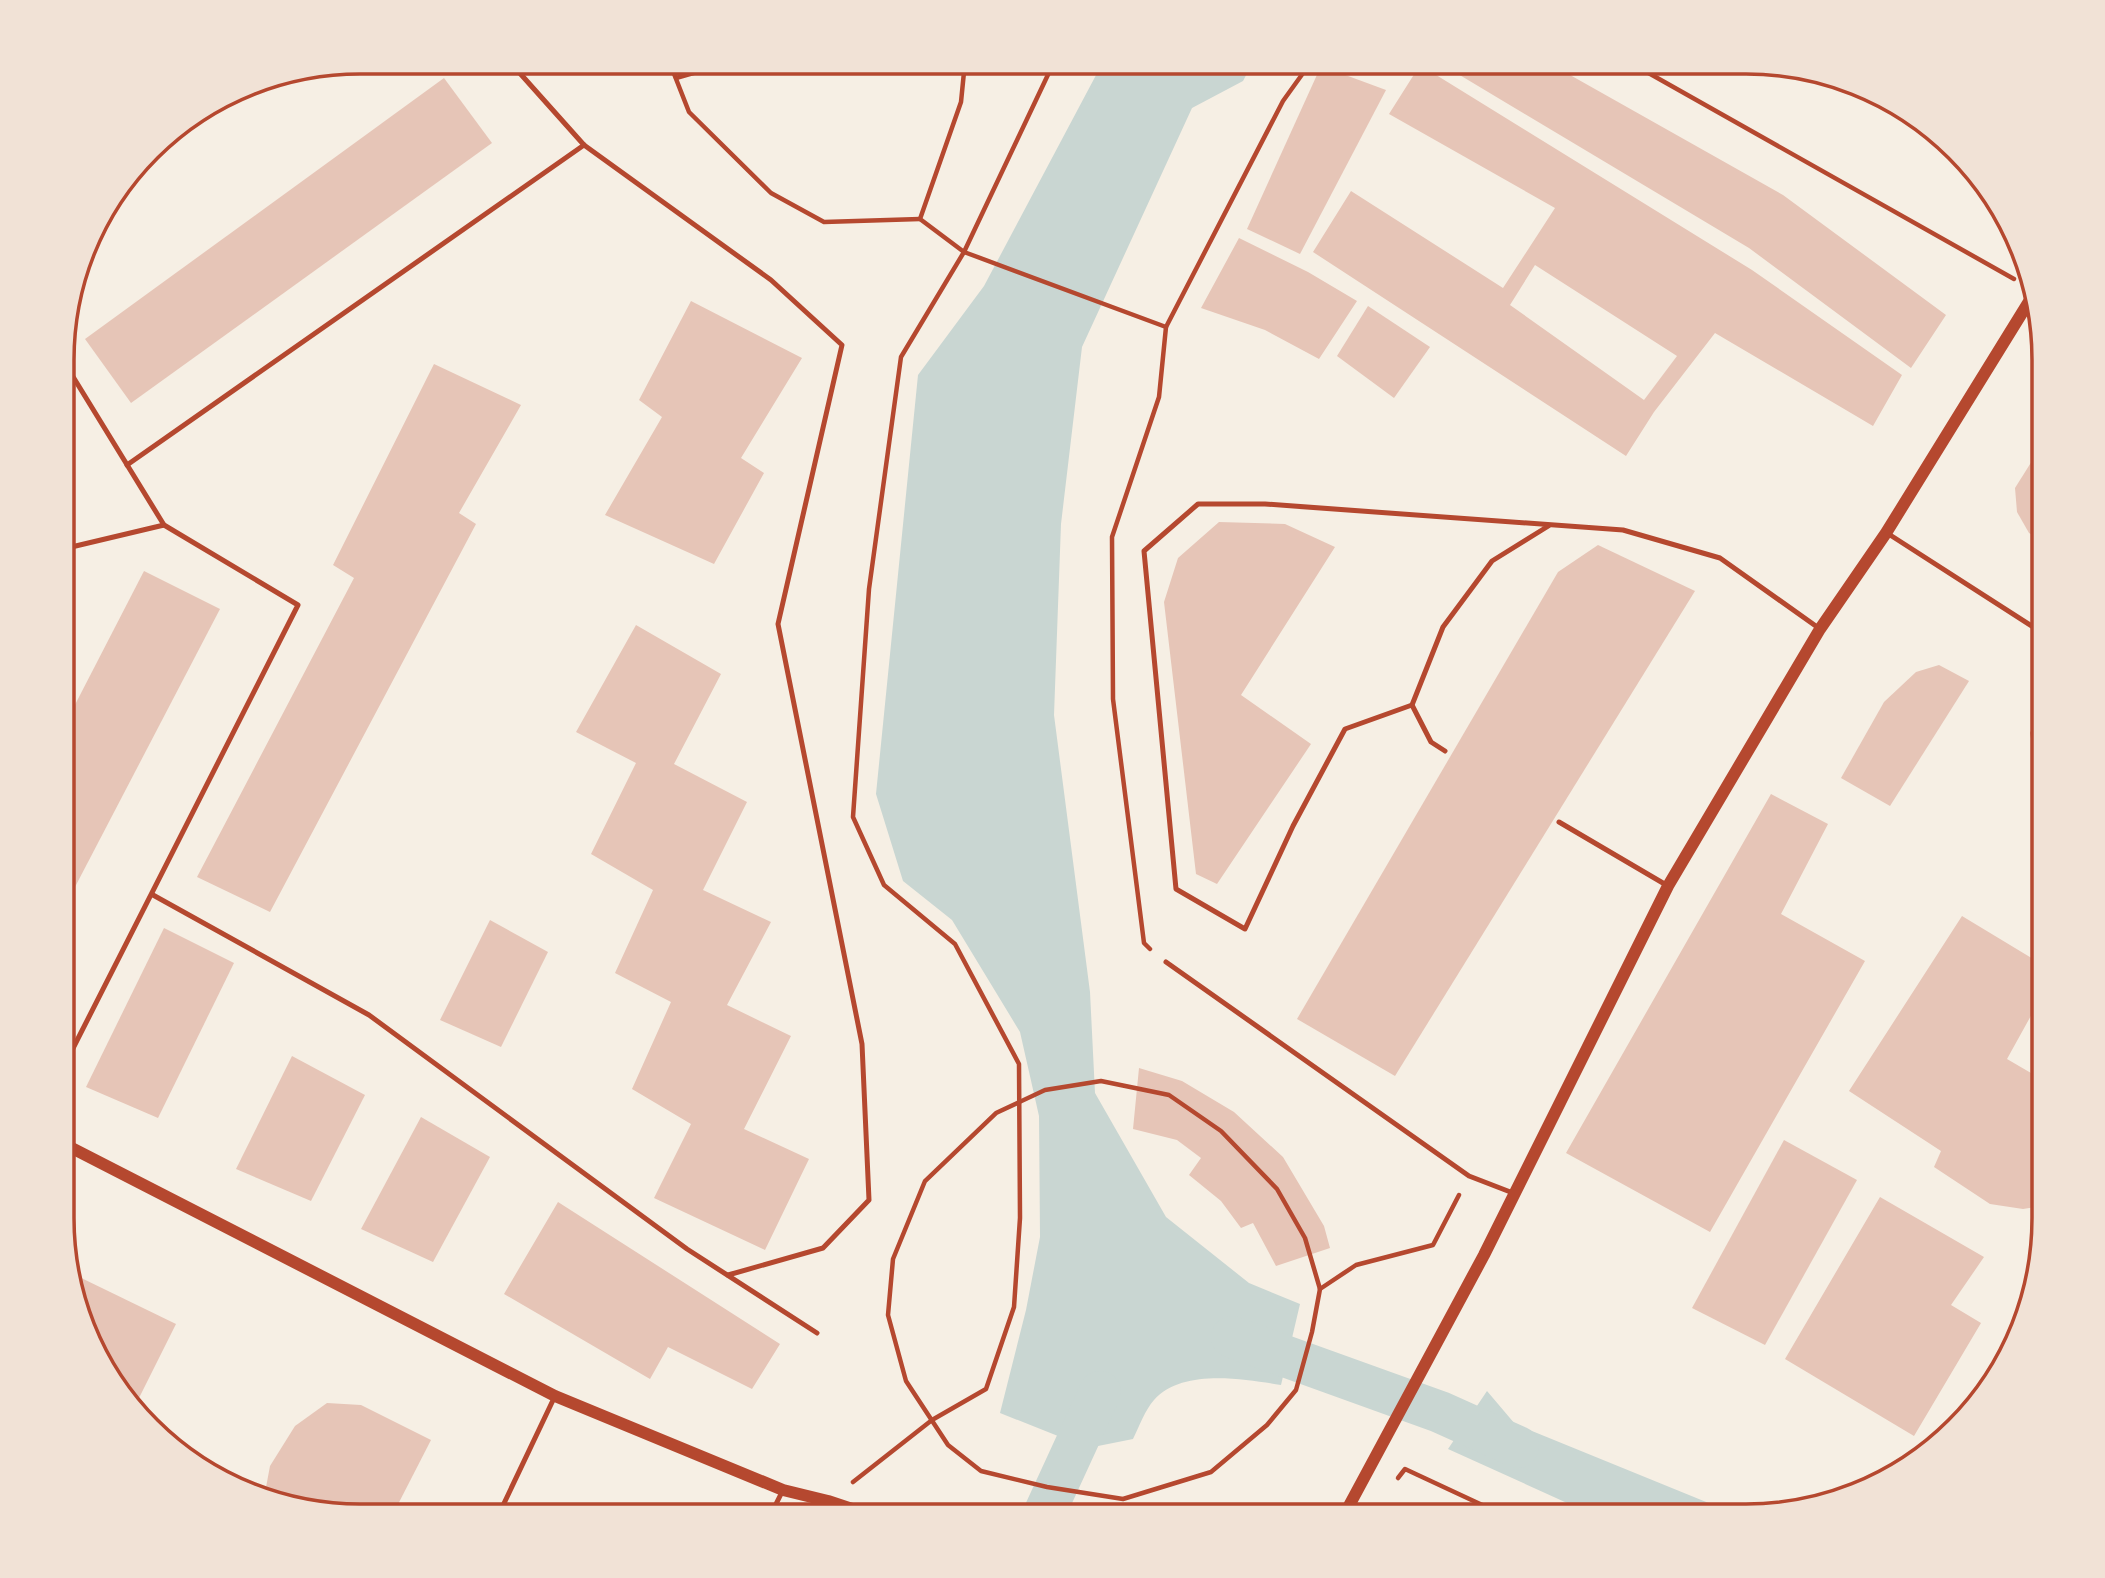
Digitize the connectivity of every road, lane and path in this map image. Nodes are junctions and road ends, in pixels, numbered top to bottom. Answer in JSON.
{"nodes":[{"id":1,"x":521,"y":74,"type":"edge"},
{"id":2,"x":674,"y":74,"type":"edge"},
{"id":3,"x":690,"y":74,"type":"edge"},
{"id":4,"x":964,"y":74,"type":"edge"},
{"id":5,"x":1048,"y":74,"type":"edge"},
{"id":6,"x":1302,"y":74,"type":"edge"},
{"id":7,"x":1650,"y":74,"type":"edge"},
{"id":8,"x":676,"y":78,"type":"junction"},
{"id":9,"x":584,"y":145,"type":"junction"},
{"id":10,"x":920,"y":219,"type":"junction"},
{"id":11,"x":964,"y":252,"type":"junction"},
{"id":12,"x":2015,"y":279,"type":"dead end"},
{"id":13,"x":2026,"y":306,"type":"edge"},
{"id":14,"x":74,"y":378,"type":"edge"},
{"id":15,"x":127,"y":465,"type":"junction"},
{"id":16,"x":164,"y":525,"type":"junction"},
{"id":17,"x":1550,"y":525,"type":"junction"},
{"id":18,"x":1886,"y":533,"type":"junction"},
{"id":19,"x":74,"y":546,"type":"edge"},
{"id":20,"x":2032,"y":627,"type":"edge"},
{"id":21,"x":1820,"y":629,"type":"junction"},
{"id":22,"x":1412,"y":705,"type":"junction"},
{"id":23,"x":1444,"y":751,"type":"dead end"},
{"id":24,"x":1559,"y":822,"type":"dead end"},
{"id":25,"x":1668,"y":886,"type":"junction"},
{"id":26,"x":152,"y":895,"type":"junction"},
{"id":27,"x":1166,"y":962,"type":"dead end"},
{"id":28,"x":74,"y":1047,"type":"edge"},
{"id":29,"x":74,"y":1149,"type":"edge"},
{"id":30,"x":1469,"y":1175,"type":"junction"},
{"id":31,"x":1513,"y":1193,"type":"junction"},
{"id":32,"x":728,"y":1275,"type":"junction"},
{"id":33,"x":1320,"y":1289,"type":"junction"},
{"id":34,"x":817,"y":1333,"type":"dead end"},
{"id":35,"x":555,"y":1396,"type":"junction"},
{"id":36,"x":932,"y":1420,"type":"junction"},
{"id":37,"x":1397,"y":1478,"type":"dead end"},
{"id":38,"x":783,"y":1490,"type":"junction"},
{"id":39,"x":828,"y":1501,"type":"junction"},
{"id":40,"x":504,"y":1504,"type":"edge"},
{"id":41,"x":776,"y":1504,"type":"edge"},
{"id":42,"x":837,"y":1504,"type":"edge"},
{"id":43,"x":1350,"y":1504,"type":"edge"},
{"id":44,"x":1480,"y":1504,"type":"edge"}],
"edges":[{"from":1,"to":9,"type":"lane"},
{"from":2,"to":8,"type":"path"},
{"from":3,"to":8,"type":"path"},
{"from":4,"to":10,"type":"path"},
{"from":5,"to":11,"type":"path"},
{"from":6,"to":11,"type":"path"},
{"from":7,"to":12,"type":"path"},
{"from":8,"to":10,"type":"path"},
{"from":9,"to":15,"type":"lane"},
{"from":9,"to":32,"type":"lane"},
{"from":10,"to":11,"type":"path"},
{"from":11,"to":36,"type":"path"},
{"from":13,"to":18,"type":"street"},
{"from":14,"to":15,"type":"lane"},
{"from":15,"to":16,"type":"lane"},
{"from":16,"to":19,"type":"lane"},
{"from":16,"to":26,"type":"lane"},
{"from":17,"to":21,"type":"lane"},
{"from":17,"to":22,"type":"lane"},
{"from":17,"to":22,"type":"lane"},
{"from":18,"to":20,"type":"lane"},
{"from":18,"to":21,"type":"street"},
{"from":21,"to":25,"type":"street"},
{"from":22,"to":23,"type":"lane"},
{"from":24,"to":25,"type":"lane"},
{"from":25,"to":31,"type":"street"},
{"from":26,"to":28,"type":"lane"},
{"from":26,"to":32,"type":"lane"},
{"from":27,"to":30,"type":"lane"},
{"from":29,"to":35,"type":"street"},
{"from":30,"to":31,"type":"lane"},
{"from":30,"to":33,"type":"path"},
{"from":31,"to":43,"type":"street"},
{"from":32,"to":34,"type":"lane"},
{"from":33,"to":36,"type":"path"},
{"from":33,"to":36,"type":"path"},
{"from":35,"to":38,"type":"street"},
{"from":35,"to":40,"type":"lane"},
{"from":36,"to":39,"type":"path"},
{"from":37,"to":44,"type":"path"},
{"from":38,"to":39,"type":"street"},
{"from":38,"to":41,"type":"lane"},
{"from":39,"to":42,"type":"street"}]}
